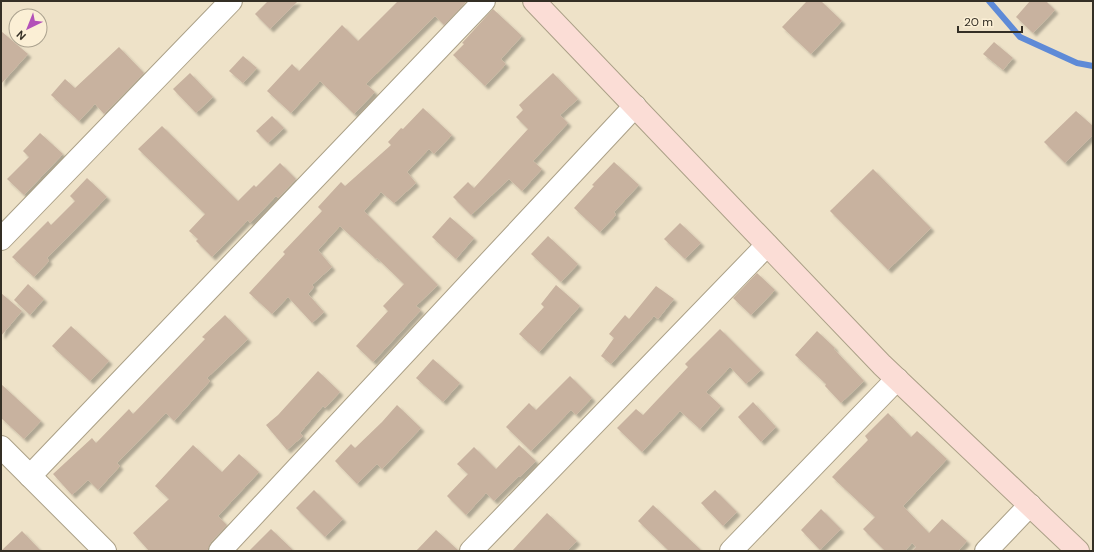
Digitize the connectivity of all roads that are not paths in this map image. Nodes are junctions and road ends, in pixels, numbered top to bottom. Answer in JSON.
{"nodes":[{"id":1,"x":231,"y":1,"type":"edge"},
{"id":2,"x":484,"y":1,"type":"edge"},
{"id":3,"x":534,"y":1,"type":"edge"},
{"id":4,"x":635,"y":106,"type":"junction"},
{"id":5,"x":1,"y":238,"type":"edge"},
{"id":6,"x":767,"y":245,"type":"junction"},
{"id":7,"x":897,"y":379,"type":"junction"},
{"id":8,"x":3,"y":451,"type":"edge"},
{"id":9,"x":30,"y":476,"type":"junction"},
{"id":10,"x":1030,"y":505,"type":"junction"},
{"id":11,"x":105,"y":551,"type":"edge"},
{"id":12,"x":220,"y":551,"type":"edge"},
{"id":13,"x":471,"y":551,"type":"edge"},
{"id":14,"x":731,"y":551,"type":"edge"},
{"id":15,"x":986,"y":551,"type":"edge"},
{"id":16,"x":1078,"y":551,"type":"edge"}],
"edges":[{"from":1,"to":5,"type":"street"},
{"from":2,"to":9,"type":"street"},
{"from":3,"to":4,"type":"street"},
{"from":4,"to":6,"type":"street"},
{"from":4,"to":12,"type":"street"},
{"from":6,"to":7,"type":"street"},
{"from":6,"to":13,"type":"street"},
{"from":7,"to":10,"type":"street"},
{"from":7,"to":14,"type":"street"},
{"from":8,"to":9,"type":"street"},
{"from":9,"to":11,"type":"street"},
{"from":10,"to":15,"type":"street"},
{"from":10,"to":16,"type":"street"}]}
